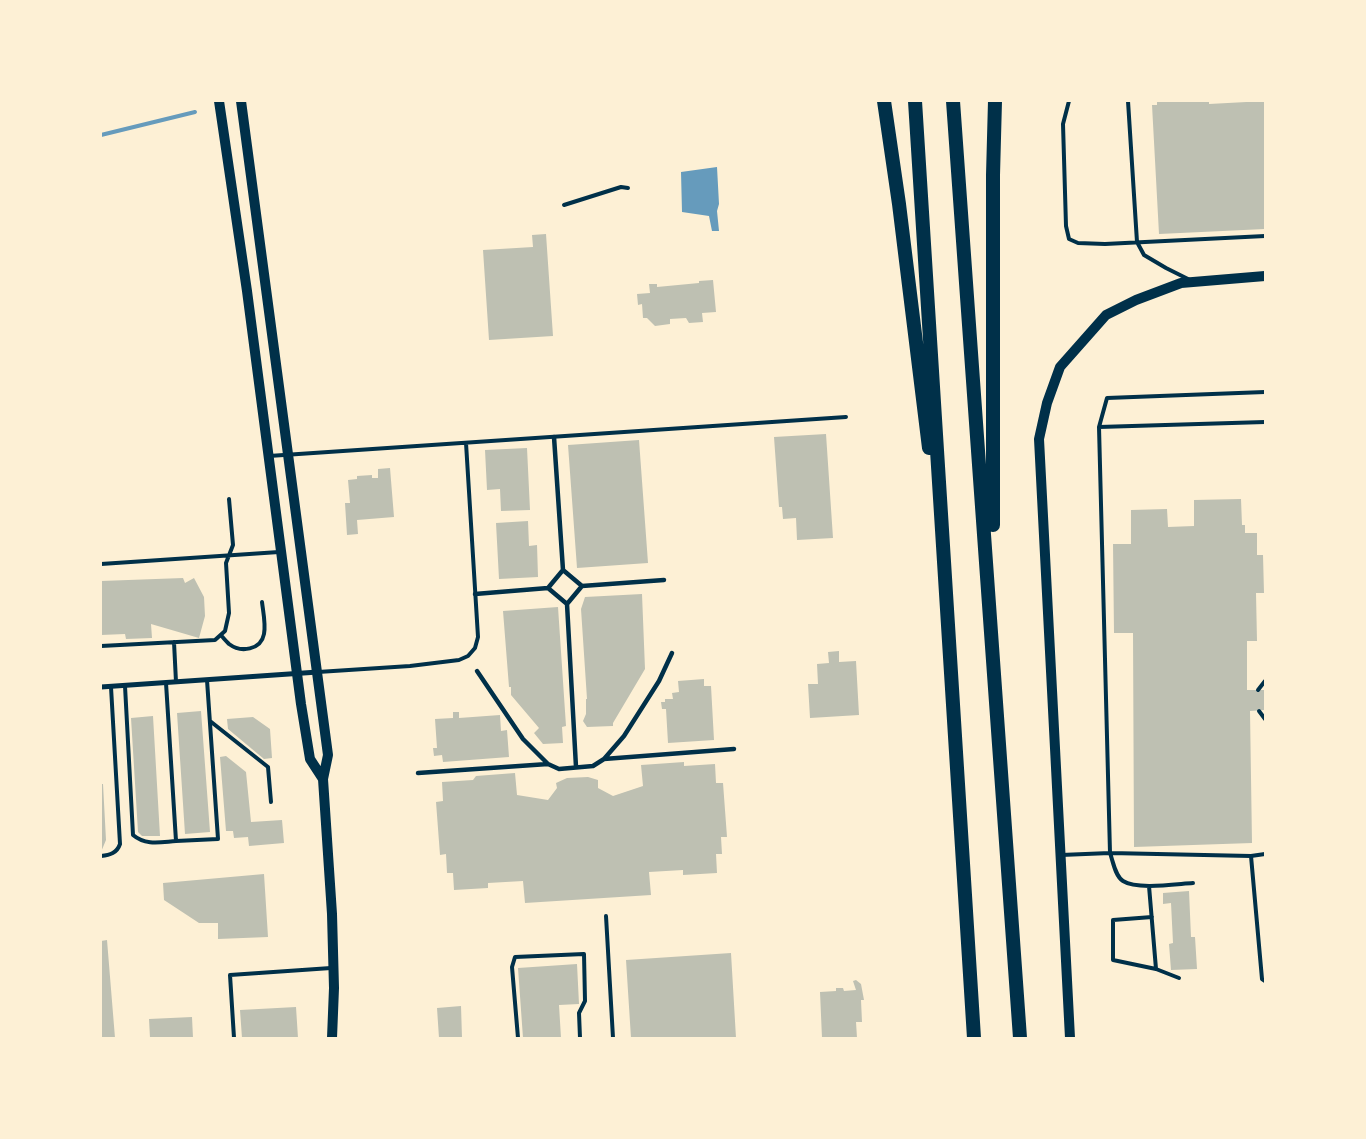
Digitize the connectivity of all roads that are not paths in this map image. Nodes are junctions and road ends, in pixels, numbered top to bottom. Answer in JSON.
{"nodes":[{"id":1,"x":219,"y":101,"type":"edge"},
{"id":2,"x":242,"y":101,"type":"edge"},
{"id":3,"x":884,"y":101,"type":"edge"},
{"id":4,"x":915,"y":101,"type":"edge"},
{"id":5,"x":953,"y":101,"type":"edge"},
{"id":6,"x":996,"y":101,"type":"edge"},
{"id":7,"x":1069,"y":101,"type":"edge"},
{"id":8,"x":1128,"y":101,"type":"edge"},
{"id":9,"x":628,"y":188,"type":"dead end"},
{"id":10,"x":564,"y":205,"type":"dead end"},
{"id":11,"x":1265,"y":236,"type":"edge"},
{"id":12,"x":1138,"y":242,"type":"junction"},
{"id":13,"x":1265,"y":276,"type":"edge"},
{"id":14,"x":1194,"y":282,"type":"junction"},
{"id":15,"x":1265,"y":392,"type":"edge"},
{"id":16,"x":846,"y":417,"type":"dead end"},
{"id":17,"x":1265,"y":422,"type":"edge"},
{"id":18,"x":1099,"y":427,"type":"junction"},
{"id":19,"x":554,"y":437,"type":"junction"},
{"id":20,"x":466,"y":443,"type":"junction"},
{"id":21,"x":289,"y":455,"type":"junction"},
{"id":22,"x":269,"y":456,"type":"junction"},
{"id":23,"x":229,"y":499,"type":"dead end"},
{"id":24,"x":281,"y":552,"type":"junction"},
{"id":25,"x":229,"y":555,"type":"junction"},
{"id":26,"x":944,"y":560,"type":"junction"},
{"id":27,"x":101,"y":564,"type":"edge"},
{"id":28,"x":563,"y":570,"type":"junction"},
{"id":29,"x":664,"y":580,"type":"dead end"},
{"id":30,"x":582,"y":586,"type":"junction"},
{"id":31,"x":548,"y":588,"type":"junction"},
{"id":32,"x":475,"y":594,"type":"junction"},
{"id":33,"x":262,"y":602,"type":"dead end"},
{"id":34,"x":567,"y":604,"type":"junction"},
{"id":35,"x":992,"y":631,"type":"junction"},
{"id":36,"x":220,"y":635,"type":"junction"},
{"id":37,"x":174,"y":642,"type":"junction"},
{"id":38,"x":101,"y":646,"type":"edge"},
{"id":39,"x":672,"y":653,"type":"dead end"},
{"id":40,"x":477,"y":671,"type":"dead end"},
{"id":41,"x":318,"y":672,"type":"junction"},
{"id":42,"x":297,"y":674,"type":"junction"},
{"id":43,"x":207,"y":680,"type":"junction"},
{"id":44,"x":1265,"y":681,"type":"edge"},
{"id":45,"x":176,"y":682,"type":"junction"},
{"id":46,"x":166,"y":683,"type":"junction"},
{"id":47,"x":125,"y":686,"type":"junction"},
{"id":48,"x":101,"y":687,"type":"edge"},
{"id":49,"x":111,"y":687,"type":"junction"},
{"id":50,"x":1258,"y":690,"type":"dead end"},
{"id":51,"x":1259,"y":710,"type":"dead end"},
{"id":52,"x":1265,"y":720,"type":"edge"},
{"id":53,"x":210,"y":721,"type":"junction"},
{"id":54,"x":734,"y":749,"type":"dead end"},
{"id":55,"x":604,"y":759,"type":"junction"},
{"id":56,"x":548,"y":764,"type":"junction"},
{"id":57,"x":576,"y":768,"type":"junction"},
{"id":58,"x":418,"y":773,"type":"dead end"},
{"id":59,"x":324,"y":779,"type":"junction"},
{"id":60,"x":271,"y":802,"type":"dead end"},
{"id":61,"x":176,"y":841,"type":"junction"},
{"id":62,"x":1110,"y":853,"type":"junction"},
{"id":63,"x":1265,"y":854,"type":"edge"},
{"id":64,"x":101,"y":856,"type":"edge"},
{"id":65,"x":1061,"y":856,"type":"junction"},
{"id":66,"x":1251,"y":856,"type":"junction"},
{"id":67,"x":1193,"y":883,"type":"dead end"},
{"id":68,"x":1149,"y":886,"type":"junction"},
{"id":69,"x":606,"y":916,"type":"dead end"},
{"id":70,"x":1152,"y":917,"type":"junction"},
{"id":71,"x":1258,"y":924,"type":"junction"},
{"id":72,"x":1265,"y":924,"type":"edge"},
{"id":73,"x":334,"y":968,"type":"junction"},
{"id":74,"x":1156,"y":969,"type":"junction"},
{"id":75,"x":1179,"y":978,"type":"dead end"},
{"id":76,"x":1265,"y":981,"type":"edge"},
{"id":77,"x":333,"y":1037,"type":"edge"},
{"id":78,"x":234,"y":1038,"type":"edge"},
{"id":79,"x":518,"y":1038,"type":"edge"},
{"id":80,"x":580,"y":1038,"type":"edge"},
{"id":81,"x":613,"y":1038,"type":"edge"},
{"id":82,"x":974,"y":1038,"type":"edge"},
{"id":83,"x":1020,"y":1038,"type":"edge"},
{"id":84,"x":1070,"y":1038,"type":"edge"}],
"edges":[{"from":1,"to":22,"type":"main road"},
{"from":2,"to":21,"type":"main road"},
{"from":3,"to":26,"type":"highway"},
{"from":4,"to":26,"type":"highway"},
{"from":5,"to":35,"type":"highway"},
{"from":6,"to":35,"type":"highway"},
{"from":7,"to":12,"type":"lane"},
{"from":8,"to":12,"type":"lane"},
{"from":9,"to":10,"type":"lane"},
{"from":11,"to":12,"type":"lane"},
{"from":12,"to":14,"type":"lane"},
{"from":13,"to":14,"type":"main road"},
{"from":14,"to":65,"type":"main road"},
{"from":15,"to":18,"type":"lane"},
{"from":16,"to":19,"type":"lane"},
{"from":17,"to":18,"type":"lane"},
{"from":18,"to":62,"type":"lane"},
{"from":19,"to":20,"type":"lane"},
{"from":19,"to":28,"type":"street"},
{"from":20,"to":21,"type":"lane"},
{"from":20,"to":32,"type":"lane"},
{"from":21,"to":22,"type":"lane"},
{"from":21,"to":41,"type":"main road"},
{"from":22,"to":24,"type":"main road"},
{"from":23,"to":25,"type":"lane"},
{"from":24,"to":25,"type":"lane"},
{"from":24,"to":42,"type":"main road"},
{"from":25,"to":27,"type":"lane"},
{"from":25,"to":36,"type":"lane"},
{"from":26,"to":82,"type":"highway"},
{"from":28,"to":30,"type":"street"},
{"from":28,"to":31,"type":"street"},
{"from":29,"to":30,"type":"street"},
{"from":30,"to":34,"type":"street"},
{"from":31,"to":32,"type":"street"},
{"from":31,"to":34,"type":"street"},
{"from":32,"to":41,"type":"lane"},
{"from":33,"to":36,"type":"lane"},
{"from":34,"to":57,"type":"street"},
{"from":35,"to":83,"type":"highway"},
{"from":36,"to":37,"type":"lane"},
{"from":37,"to":38,"type":"lane"},
{"from":37,"to":45,"type":"lane"},
{"from":39,"to":55,"type":"street"},
{"from":40,"to":56,"type":"street"},
{"from":41,"to":42,"type":"street"},
{"from":41,"to":59,"type":"main road"},
{"from":42,"to":43,"type":"street"},
{"from":42,"to":59,"type":"main road"},
{"from":43,"to":45,"type":"street"},
{"from":43,"to":53,"type":"lane"},
{"from":44,"to":50,"type":"lane"},
{"from":45,"to":46,"type":"street"},
{"from":46,"to":47,"type":"street"},
{"from":46,"to":61,"type":"lane"},
{"from":47,"to":49,"type":"street"},
{"from":47,"to":61,"type":"lane"},
{"from":48,"to":49,"type":"street"},
{"from":49,"to":64,"type":"lane"},
{"from":51,"to":52,"type":"lane"},
{"from":53,"to":60,"type":"lane"},
{"from":53,"to":61,"type":"lane"},
{"from":54,"to":55,"type":"street"},
{"from":55,"to":57,"type":"street"},
{"from":56,"to":57,"type":"street"},
{"from":56,"to":58,"type":"street"},
{"from":59,"to":73,"type":"main road"},
{"from":62,"to":65,"type":"lane"},
{"from":62,"to":66,"type":"lane"},
{"from":62,"to":68,"type":"lane"},
{"from":63,"to":66,"type":"lane"},
{"from":65,"to":84,"type":"main road"},
{"from":66,"to":71,"type":"lane"},
{"from":67,"to":68,"type":"lane"},
{"from":68,"to":70,"type":"lane"},
{"from":69,"to":81,"type":"lane"},
{"from":70,"to":74,"type":"lane"},
{"from":70,"to":74,"type":"lane"},
{"from":71,"to":72,"type":"lane"},
{"from":71,"to":76,"type":"lane"},
{"from":73,"to":77,"type":"main road"},
{"from":73,"to":78,"type":"lane"},
{"from":74,"to":75,"type":"lane"},
{"from":79,"to":80,"type":"lane"}]}
